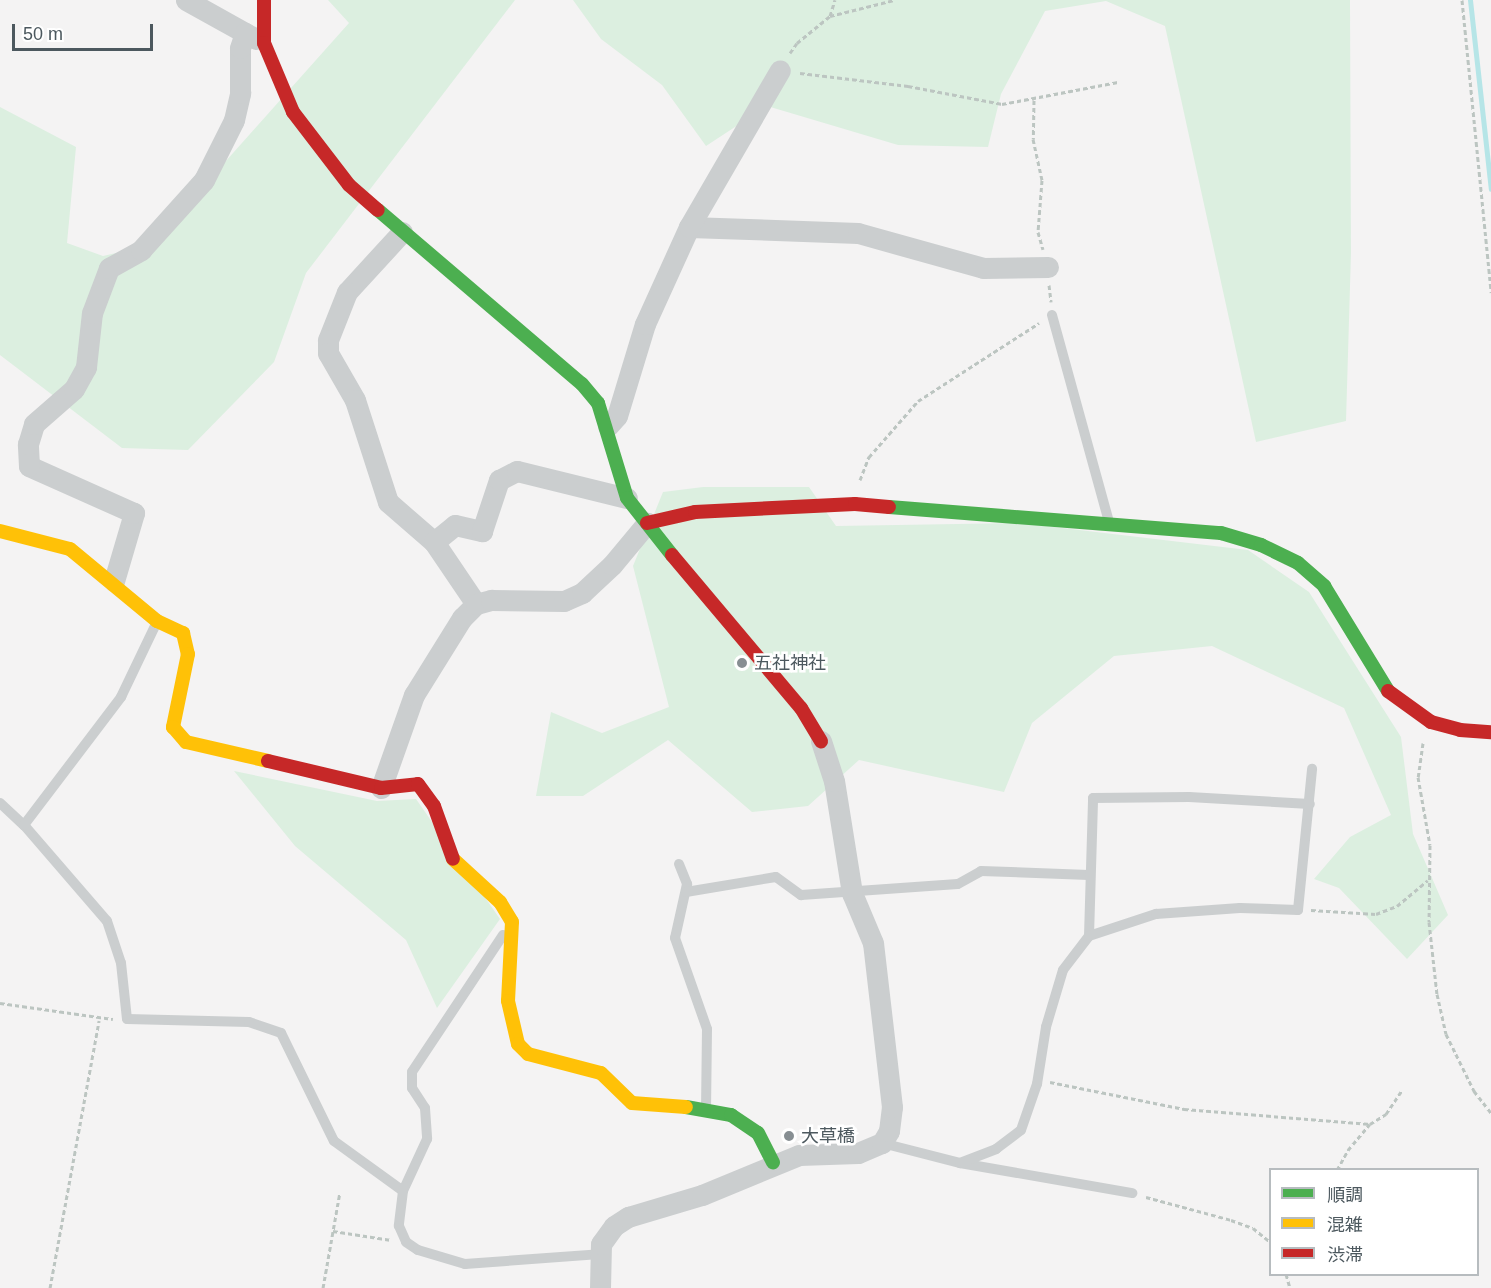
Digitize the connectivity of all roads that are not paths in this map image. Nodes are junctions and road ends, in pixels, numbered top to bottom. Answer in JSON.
{"nodes":[{"id":1,"x":186,"y":0,"type":"edge"},
{"id":2,"x":264,"y":0,"type":"edge"},
{"id":3,"x":245,"y":33,"type":"junction"},
{"id":4,"x":264,"y":43,"type":"junction"},
{"id":5,"x":780,"y":70,"type":"road end"},
{"id":6,"x":689,"y":227,"type":"junction"},
{"id":7,"x":402,"y":232,"type":"junction"},
{"id":8,"x":1048,"y":267,"type":"road end"},
{"id":9,"x":1052,"y":315,"type":"road end"},
{"id":10,"x":608,"y":426,"type":"junction"},
{"id":11,"x":627,"y":498,"type":"junction"},
{"id":12,"x":647,"y":523,"type":"junction"},
{"id":13,"x":1109,"y":523,"type":"junction"},
{"id":14,"x":0,"y":531,"type":"edge"},
{"id":15,"x":434,"y":542,"type":"junction"},
{"id":16,"x":114,"y":581,"type":"junction"},
{"id":17,"x":476,"y":604,"type":"junction"},
{"id":18,"x":157,"y":621,"type":"junction"},
{"id":19,"x":1491,"y":732,"type":"edge"},
{"id":20,"x":821,"y":741,"type":"joint"},
{"id":21,"x":1312,"y":769,"type":"dead end"},
{"id":22,"x":381,"y":788,"type":"junction"},
{"id":23,"x":0,"y":803,"type":"edge"},
{"id":24,"x":1310,"y":804,"type":"junction"},
{"id":25,"x":24,"y":825,"type":"junction"},
{"id":26,"x":679,"y":864,"type":"dead end"},
{"id":27,"x":1089,"y":875,"type":"junction"},
{"id":28,"x":686,"y":892,"type":"junction"},
{"id":29,"x":852,"y":893,"type":"junction"},
{"id":30,"x":512,"y":922,"type":"junction"},
{"id":31,"x":1089,"y":936,"type":"junction"},
{"id":32,"x":706,"y":1108,"type":"junction"},
{"id":33,"x":882,"y":1143,"type":"junction"},
{"id":34,"x":773,"y":1162,"type":"junction"},
{"id":35,"x":960,"y":1163,"type":"junction"},
{"id":36,"x":403,"y":1191,"type":"junction"},
{"id":37,"x":1132,"y":1193,"type":"road end"},
{"id":38,"x":600,"y":1254,"type":"junction"},
{"id":39,"x":600,"y":1288,"type":"edge"}],
"edges":[{"from":1,"to":3,"type":"street"},
{"from":2,"to":4,"type":"street"},
{"from":3,"to":4,"type":"street"},
{"from":3,"to":16,"type":"street"},
{"from":4,"to":7,"type":"street"},
{"from":5,"to":6,"type":"street"},
{"from":6,"to":8,"type":"street"},
{"from":6,"to":10,"type":"street"},
{"from":7,"to":10,"type":"street"},
{"from":7,"to":15,"type":"street"},
{"from":9,"to":13,"type":"lane"},
{"from":10,"to":11,"type":"street"},
{"from":11,"to":12,"type":"street"},
{"from":11,"to":15,"type":"street"},
{"from":12,"to":13,"type":"street"},
{"from":12,"to":17,"type":"street"},
{"from":12,"to":20,"type":"street"},
{"from":13,"to":19,"type":"street"},
{"from":14,"to":16,"type":"street"},
{"from":15,"to":17,"type":"street"},
{"from":16,"to":18,"type":"street"},
{"from":17,"to":22,"type":"street"},
{"from":18,"to":22,"type":"street"},
{"from":18,"to":25,"type":"lane"},
{"from":20,"to":29,"type":"street"},
{"from":21,"to":24,"type":"lane"},
{"from":22,"to":30,"type":"street"},
{"from":23,"to":25,"type":"lane"},
{"from":24,"to":27,"type":"lane"},
{"from":24,"to":31,"type":"lane"},
{"from":25,"to":36,"type":"lane"},
{"from":26,"to":28,"type":"lane"},
{"from":27,"to":29,"type":"lane"},
{"from":27,"to":31,"type":"lane"},
{"from":28,"to":29,"type":"lane"},
{"from":28,"to":32,"type":"lane"},
{"from":29,"to":33,"type":"street"},
{"from":30,"to":32,"type":"street"},
{"from":30,"to":36,"type":"lane"},
{"from":31,"to":35,"type":"lane"},
{"from":32,"to":34,"type":"street"},
{"from":33,"to":34,"type":"street"},
{"from":33,"to":35,"type":"lane"},
{"from":34,"to":38,"type":"street"},
{"from":35,"to":37,"type":"lane"},
{"from":36,"to":38,"type":"lane"},
{"from":38,"to":39,"type":"street"}]}
